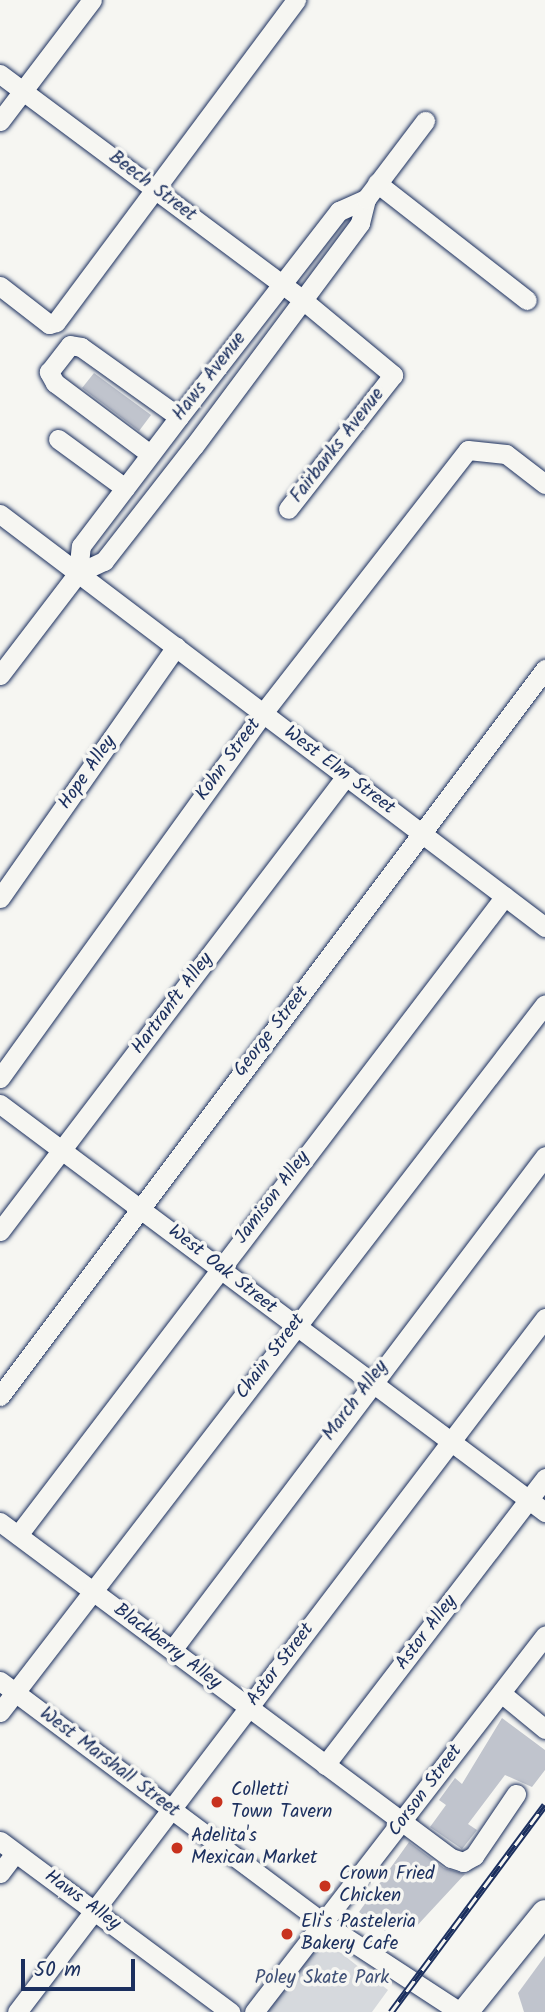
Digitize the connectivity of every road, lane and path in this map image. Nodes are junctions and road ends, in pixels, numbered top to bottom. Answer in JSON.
{"nodes":[{"id":1,"x":92,"y":0,"type":"edge"},
{"id":2,"x":296,"y":0,"type":"edge"},
{"id":3,"x":0,"y":74,"type":"edge"},
{"id":4,"x":23,"y":91,"type":"junction"},
{"id":5,"x":0,"y":121,"type":"edge"},
{"id":6,"x":425,"y":121,"type":"dead end"},
{"id":7,"x":151,"y":187,"type":"junction"},
{"id":8,"x":372,"y":191,"type":"junction"},
{"id":9,"x":282,"y":284,"type":"junction"},
{"id":10,"x":0,"y":286,"type":"edge"},
{"id":11,"x":527,"y":300,"type":"dead end"},
{"id":12,"x":304,"y":301,"type":"junction"},
{"id":13,"x":173,"y":425,"type":"junction"},
{"id":14,"x":58,"y":439,"type":"dead end"},
{"id":15,"x":190,"y":451,"type":"junction"},
{"id":16,"x":150,"y":454,"type":"junction"},
{"id":17,"x":545,"y":484,"type":"edge"},
{"id":18,"x":125,"y":488,"type":"junction"},
{"id":19,"x":288,"y":509,"type":"dead end"},
{"id":20,"x":0,"y":514,"type":"edge"},
{"id":21,"x":78,"y":573,"type":"junction"},
{"id":22,"x":176,"y":647,"type":"junction"},
{"id":23,"x":545,"y":669,"type":"edge"},
{"id":24,"x":0,"y":674,"type":"edge"},
{"id":25,"x":263,"y":713,"type":"junction"},
{"id":26,"x":346,"y":776,"type":"junction"},
{"id":27,"x":424,"y":835,"type":"junction"},
{"id":28,"x":505,"y":896,"type":"junction"},
{"id":29,"x":0,"y":898,"type":"edge"},
{"id":30,"x":545,"y":926,"type":"edge"},
{"id":31,"x":545,"y":1004,"type":"edge"},
{"id":32,"x":0,"y":1078,"type":"edge"},
{"id":33,"x":0,"y":1104,"type":"edge"},
{"id":34,"x":62,"y":1151,"type":"junction"},
{"id":35,"x":545,"y":1156,"type":"edge"},
{"id":36,"x":138,"y":1205,"type":"junction"},
{"id":37,"x":0,"y":1231,"type":"edge"},
{"id":38,"x":220,"y":1268,"type":"junction"},
{"id":39,"x":545,"y":1318,"type":"edge"},
{"id":40,"x":294,"y":1326,"type":"junction"},
{"id":41,"x":369,"y":1383,"type":"junction"},
{"id":42,"x":0,"y":1396,"type":"edge"},
{"id":43,"x":450,"y":1442,"type":"junction"},
{"id":44,"x":545,"y":1478,"type":"edge"},
{"id":45,"x":528,"y":1500,"type":"junction"},
{"id":46,"x":545,"y":1512,"type":"edge"},
{"id":47,"x":0,"y":1522,"type":"edge"},
{"id":48,"x":19,"y":1535,"type":"junction"},
{"id":49,"x":93,"y":1592,"type":"junction"},
{"id":50,"x":545,"y":1635,"type":"edge"},
{"id":51,"x":172,"y":1650,"type":"junction"},
{"id":52,"x":7,"y":1686,"type":"edge"},
{"id":53,"x":501,"y":1693,"type":"junction"},
{"id":54,"x":249,"y":1709,"type":"junction"},
{"id":55,"x":0,"y":1712,"type":"edge"},
{"id":56,"x":545,"y":1729,"type":"edge"},
{"id":57,"x":325,"y":1766,"type":"junction"},
{"id":58,"x":516,"y":1794,"type":"dead end"},
{"id":59,"x":172,"y":1811,"type":"junction"},
{"id":60,"x":402,"y":1823,"type":"junction"},
{"id":61,"x":8,"y":1847,"type":"edge"},
{"id":62,"x":0,"y":1872,"type":"edge"},
{"id":63,"x":94,"y":1909,"type":"junction"},
{"id":64,"x":545,"y":1913,"type":"edge"},
{"id":65,"x":325,"y":1924,"type":"junction"},
{"id":66,"x":17,"y":2012,"type":"edge"},
{"id":67,"x":230,"y":2012,"type":"edge"},
{"id":68,"x":254,"y":2012,"type":"edge"},
{"id":69,"x":463,"y":2012,"type":"edge"}],
"edges":[{"from":1,"to":4,"type":"street"},
{"from":2,"to":7,"type":"street"},
{"from":3,"to":4,"type":"street","name":"Beech Street"},
{"from":4,"to":5,"type":"street"},
{"from":4,"to":7,"type":"street","name":"Beech Street"},
{"from":6,"to":8,"type":"street","name":"Haws Avenue"},
{"from":7,"to":9,"type":"street","name":"Beech Street"},
{"from":7,"to":10,"type":"street"},
{"from":8,"to":9,"type":"street","name":"Haws Avenue"},
{"from":8,"to":11,"type":"street"},
{"from":8,"to":12,"type":"street","name":"Haws Avenue"},
{"from":9,"to":12,"type":"street","name":"Beech Street"},
{"from":9,"to":13,"type":"street","name":"Haws Avenue"},
{"from":12,"to":15,"type":"street","name":"Haws Avenue"},
{"from":12,"to":19,"type":"street","name":"Fairbanks Avenue"},
{"from":13,"to":15,"type":"street"},
{"from":13,"to":16,"type":"street","name":"Haws Avenue"},
{"from":13,"to":16,"type":"street"},
{"from":14,"to":18,"type":"street"},
{"from":15,"to":21,"type":"street","name":"Haws Avenue"},
{"from":16,"to":18,"type":"street","name":"Haws Avenue"},
{"from":17,"to":25,"type":"street","name":"Kohn Street"},
{"from":18,"to":21,"type":"street","name":"Haws Avenue"},
{"from":20,"to":21,"type":"street","name":"West Elm Street"},
{"from":21,"to":22,"type":"street","name":"West Elm Street"},
{"from":21,"to":24,"type":"street","name":"Haws Avenue"},
{"from":22,"to":25,"type":"street","name":"West Elm Street"},
{"from":22,"to":29,"type":"street","name":"Hope Alley"},
{"from":23,"to":27,"type":"street","name":"George Street"},
{"from":25,"to":26,"type":"street","name":"West Elm Street"},
{"from":25,"to":32,"type":"street","name":"Kohn Street"},
{"from":26,"to":27,"type":"street","name":"West Elm Street"},
{"from":26,"to":34,"type":"street","name":"Hartranft Alley"},
{"from":27,"to":28,"type":"street","name":"West Elm Street"},
{"from":27,"to":36,"type":"street","name":"George Street"},
{"from":28,"to":30,"type":"street","name":"West Elm Street"},
{"from":28,"to":38,"type":"street","name":"Jamison Alley"},
{"from":31,"to":40,"type":"street","name":"Chain Street"},
{"from":33,"to":34,"type":"street","name":"West Oak Street"},
{"from":34,"to":36,"type":"street","name":"West Oak Street"},
{"from":34,"to":37,"type":"street","name":"Hartranft Alley"},
{"from":35,"to":41,"type":"street","name":"March Alley"},
{"from":36,"to":38,"type":"street","name":"West Oak Street"},
{"from":36,"to":42,"type":"street","name":"George Street"},
{"from":38,"to":40,"type":"street","name":"West Oak Street"},
{"from":38,"to":48,"type":"street","name":"Jamison Alley"},
{"from":39,"to":43,"type":"street","name":"Astor Street"},
{"from":40,"to":41,"type":"street","name":"West Oak Street"},
{"from":40,"to":49,"type":"street","name":"Chain Street"},
{"from":41,"to":43,"type":"street","name":"West Oak Street"},
{"from":41,"to":51,"type":"street","name":"March Alley"},
{"from":43,"to":45,"type":"street","name":"West Oak Street"},
{"from":43,"to":54,"type":"street","name":"Astor Street"},
{"from":44,"to":45,"type":"street","name":"Astor Alley"},
{"from":45,"to":46,"type":"street","name":"West Oak Street"},
{"from":45,"to":57,"type":"street","name":"Astor Alley"},
{"from":47,"to":48,"type":"street","name":"Blackberry Alley"},
{"from":48,"to":49,"type":"street","name":"Blackberry Alley"},
{"from":49,"to":51,"type":"street","name":"Blackberry Alley"},
{"from":49,"to":52,"type":"street","name":"Chain Street"},
{"from":50,"to":53,"type":"street","name":"Corson Street"},
{"from":51,"to":54,"type":"street","name":"Blackberry Alley"},
{"from":52,"to":55,"type":"street","name":"Chain Street"},
{"from":52,"to":59,"type":"street","name":"West Marshall Street"},
{"from":53,"to":56,"type":"street"},
{"from":53,"to":60,"type":"street","name":"Corson Street"},
{"from":54,"to":57,"type":"street","name":"Blackberry Alley"},
{"from":54,"to":59,"type":"street","name":"Astor Street"},
{"from":57,"to":60,"type":"street","name":"Blackberry Alley"},
{"from":58,"to":60,"type":"street","name":"Blackberry Alley"},
{"from":59,"to":63,"type":"street","name":"Astor Street"},
{"from":59,"to":65,"type":"street","name":"West Marshall Street"},
{"from":60,"to":65,"type":"street","name":"Corson Street"},
{"from":61,"to":62,"type":"street"},
{"from":61,"to":63,"type":"street","name":"Haws Alley"},
{"from":63,"to":66,"type":"street","name":"Astor Street"},
{"from":63,"to":67,"type":"street","name":"Haws Alley"},
{"from":64,"to":69,"type":"highway"},
{"from":65,"to":68,"type":"street","name":"Corson Street"},
{"from":65,"to":69,"type":"street","name":"West Marshall Street"}]}
